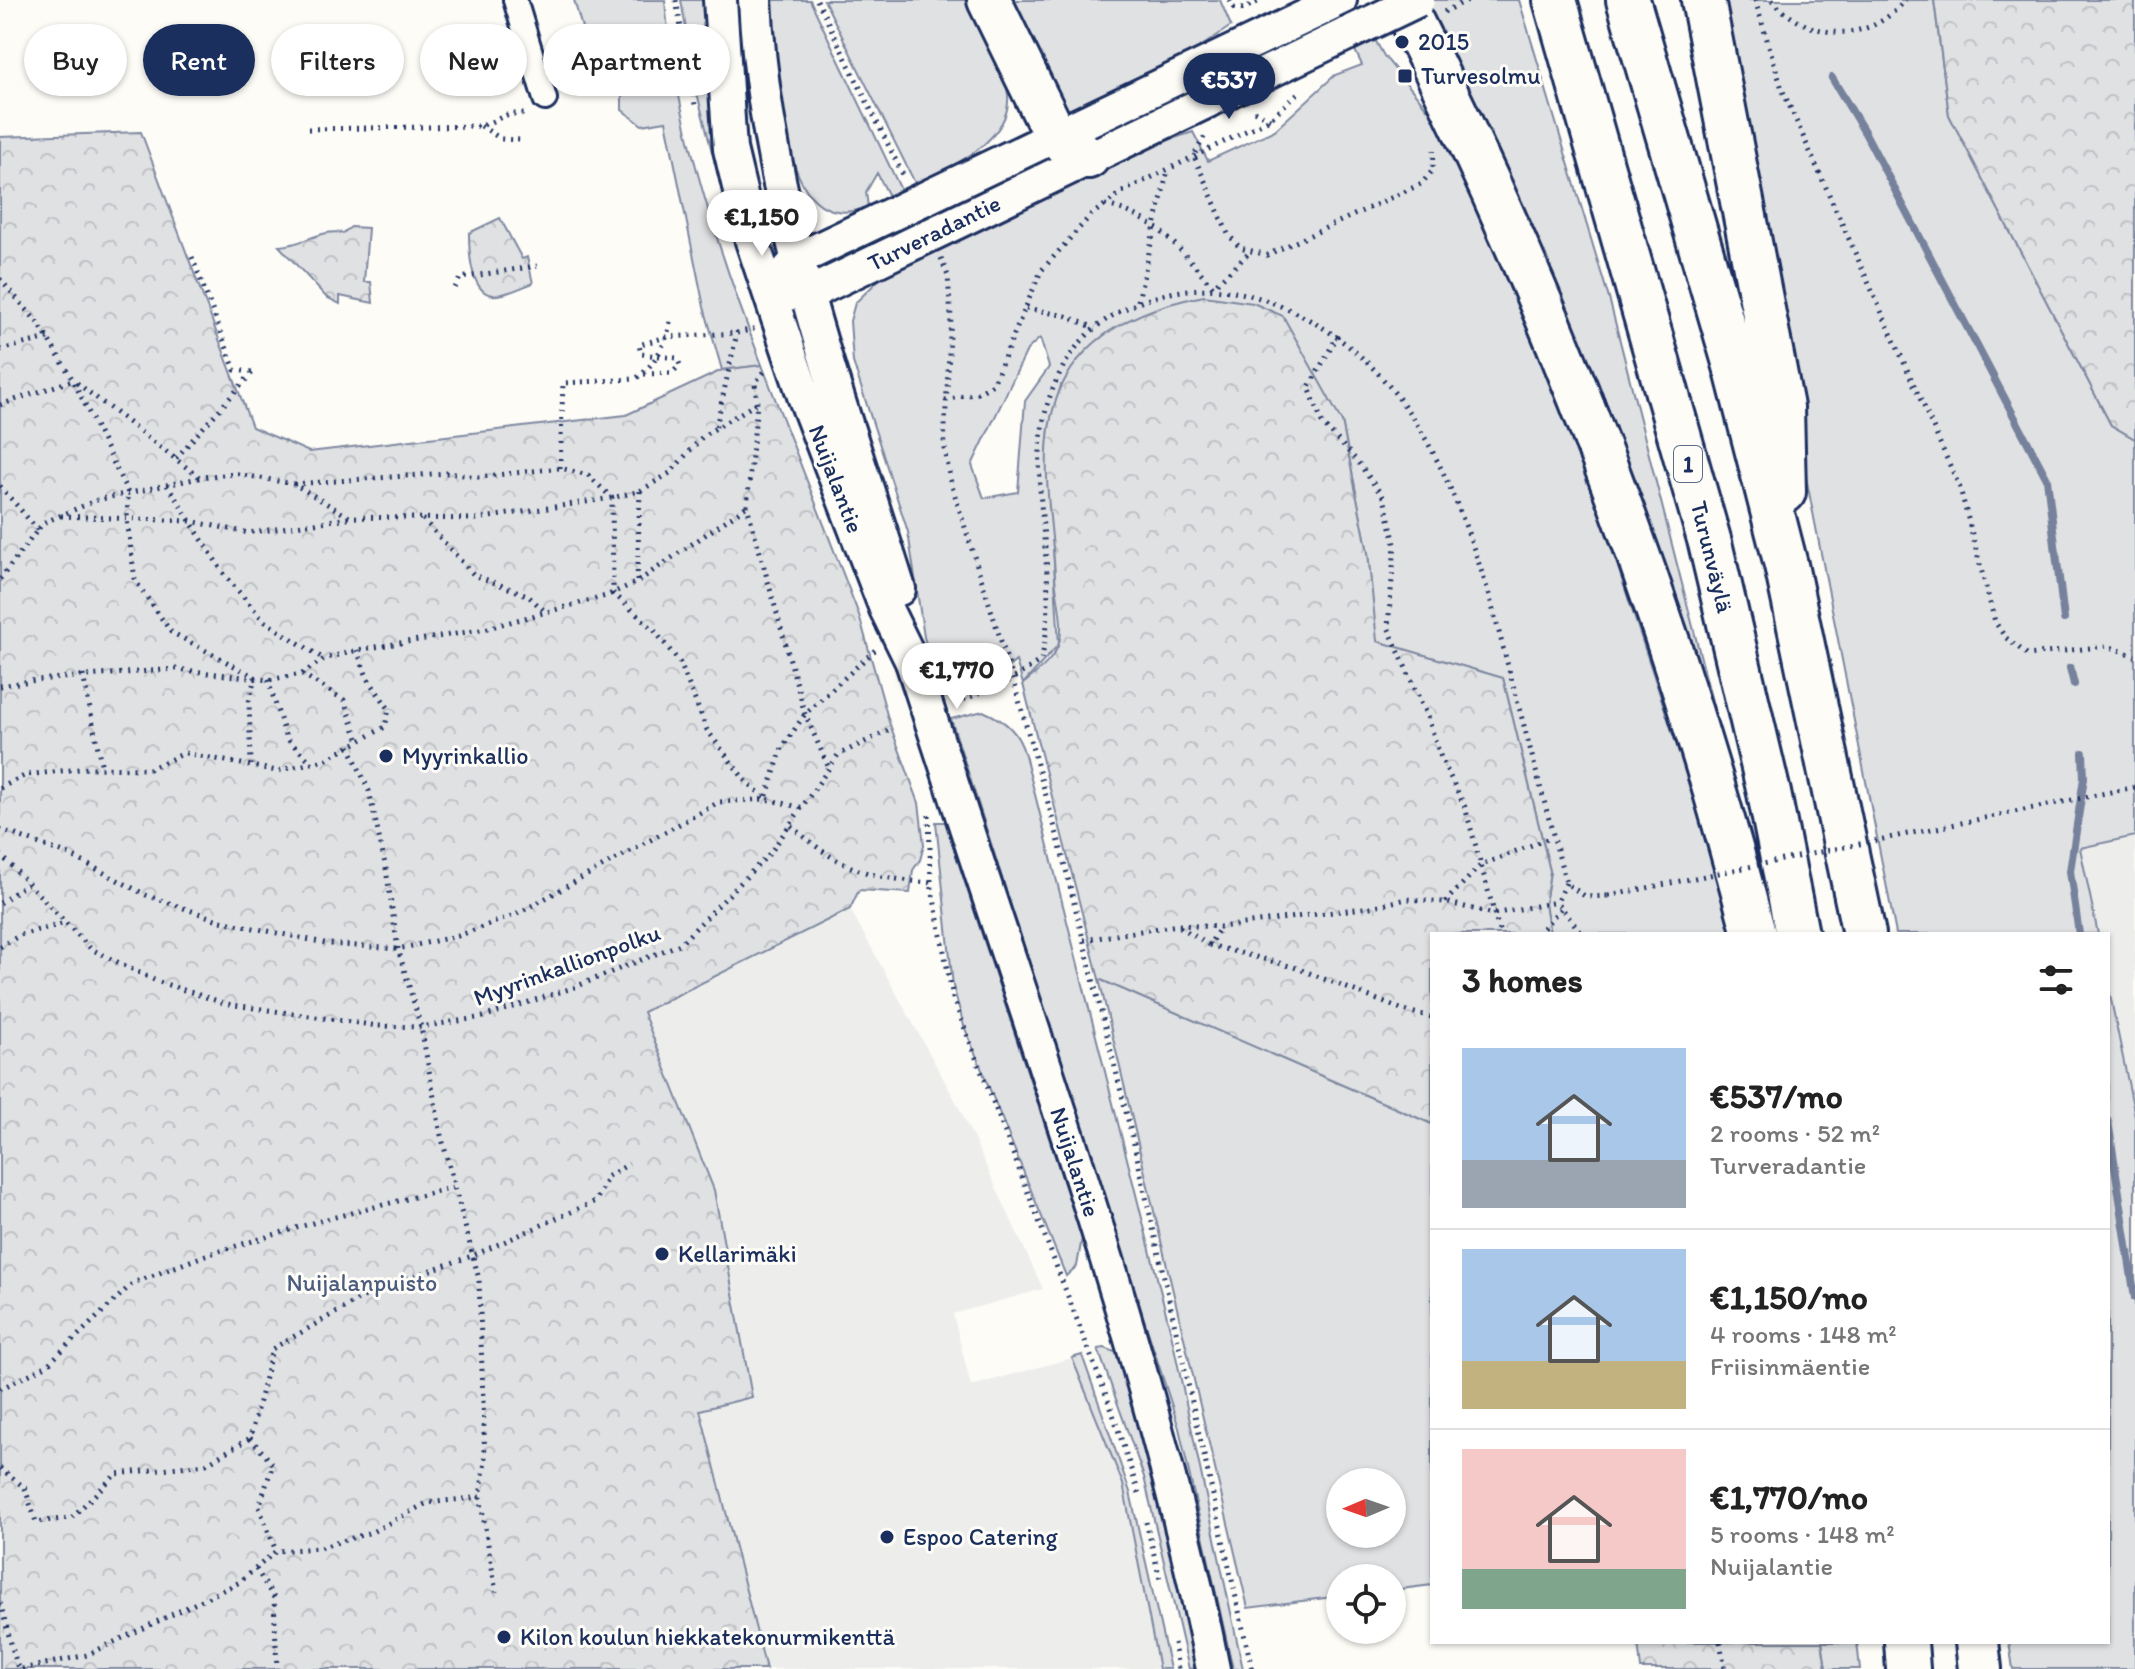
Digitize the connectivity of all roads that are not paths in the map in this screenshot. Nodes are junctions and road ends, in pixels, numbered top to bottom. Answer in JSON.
{"nodes":[{"id":1,"x":515,"y":0,"type":"edge"},
{"id":2,"x":720,"y":0,"type":"edge"},
{"id":3,"x":755,"y":0,"type":"edge"},
{"id":4,"x":989,"y":0,"type":"edge"},
{"id":5,"x":1401,"y":0,"type":"edge"},
{"id":6,"x":1418,"y":0,"type":"edge"},
{"id":7,"x":1555,"y":0,"type":"edge"},
{"id":8,"x":1628,"y":0,"type":"edge"},
{"id":9,"x":1703,"y":0,"type":"edge"},
{"id":10,"x":1336,"y":2,"type":"edge"},
{"id":11,"x":542,"y":108,"type":"road end"},
{"id":12,"x":1072,"y":147,"type":"junction"},
{"id":13,"x":798,"y":259,"type":"junction"},
{"id":14,"x":769,"y":293,"type":"junction"},
{"id":15,"x":808,"y":294,"type":"junction"},
{"id":16,"x":1786,"y":565,"type":"junction"},
{"id":17,"x":912,"y":662,"type":"junction"},
{"id":18,"x":1753,"y":932,"type":"edge"},
{"id":19,"x":1797,"y":932,"type":"edge"},
{"id":20,"x":1864,"y":932,"type":"edge"},
{"id":21,"x":1906,"y":1644,"type":"edge"},
{"id":22,"x":1977,"y":1644,"type":"edge"},
{"id":23,"x":1213,"y":1669,"type":"edge"},
{"id":24,"x":1908,"y":1669,"type":"edge"},
{"id":25,"x":1980,"y":1669,"type":"edge"}],
"edges":[{"from":1,"to":11,"type":"street"},
{"from":2,"to":14,"type":"main road","name":"Nuijalantie"},
{"from":3,"to":13,"type":"main road","name":"Nuijalantie"},
{"from":4,"to":12,"type":"highway"},
{"from":5,"to":18,"type":"highway"},
{"from":6,"to":12,"type":"main road","name":"Turveradantie","bridge":true},
{"from":7,"to":19,"type":"highway","name":"Turunväylä","number":"1"},
{"from":8,"to":16,"type":"highway"},
{"from":9,"to":16,"type":"highway"},
{"from":10,"to":12,"type":"main road","name":"Turveradantie"},
{"from":12,"to":13,"type":"main road","name":"Turveradantie"},
{"from":12,"to":15,"type":"main road","name":"Turveradantie"},
{"from":13,"to":14,"type":"main road","name":"Turveradantie"},
{"from":13,"to":15,"type":"main road","name":"Nuijalantie"},
{"from":14,"to":15,"type":"main road","name":"Turveradantie"},
{"from":14,"to":17,"type":"main road","name":"Nuijalantie"},
{"from":15,"to":17,"type":"main road","name":"Nuijalantie"},
{"from":16,"to":20,"type":"highway"},
{"from":17,"to":23,"type":"main road","name":"Nuijalantie","bridge":true},
{"from":21,"to":24,"type":"highway"},
{"from":22,"to":25,"type":"highway"}]}
